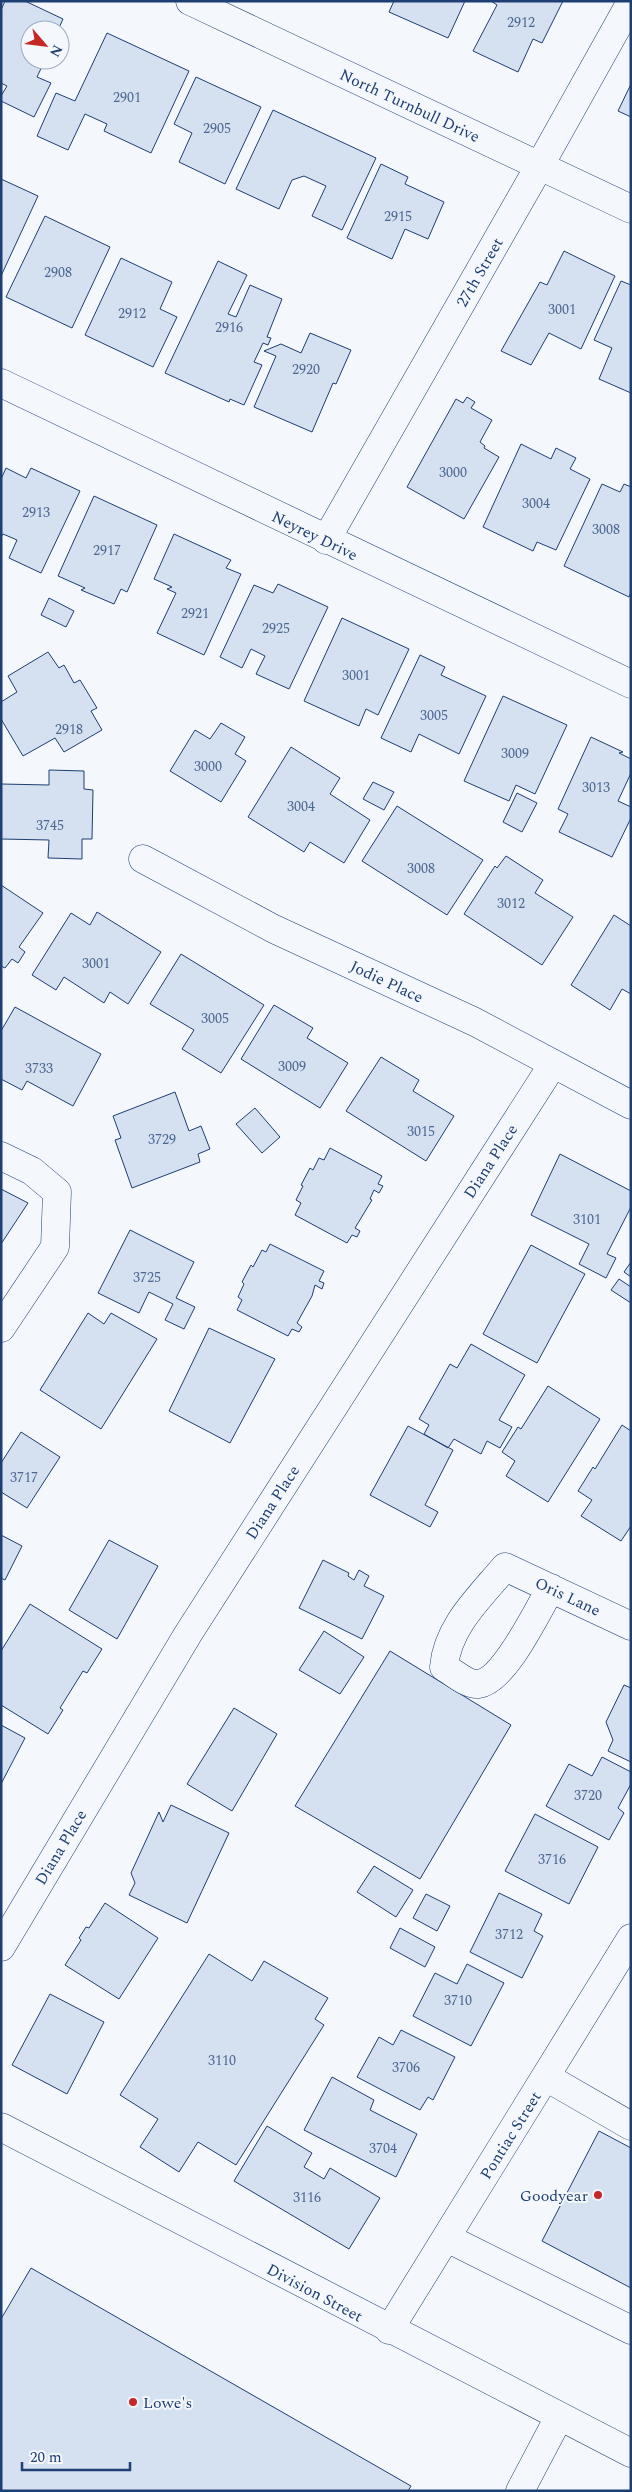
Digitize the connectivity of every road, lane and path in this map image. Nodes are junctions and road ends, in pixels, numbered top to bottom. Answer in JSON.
{"nodes":[{"id":1,"x":190,"y":1,"type":"edge"},
{"id":2,"x":631,"y":2,"type":"edge"},
{"id":3,"x":540,"y":165,"type":"junction"},
{"id":4,"x":631,"y":209,"type":"edge"},
{"id":5,"x":1,"y":384,"type":"edge"},
{"id":6,"x":326,"y":540,"type":"junction"},
{"id":7,"x":631,"y":684,"type":"edge"},
{"id":8,"x":143,"y":859,"type":"dead end"},
{"id":9,"x":553,"y":1064,"type":"junction"},
{"id":10,"x":631,"y":1105,"type":"edge"},
{"id":11,"x":1,"y":1156,"type":"edge"},
{"id":12,"x":1,"y":1328,"type":"edge"},
{"id":13,"x":551,"y":1588,"type":"junction"},
{"id":14,"x":631,"y":1626,"type":"edge"},
{"id":15,"x":631,"y":1938,"type":"edge"},
{"id":16,"x":1,"y":1946,"type":"edge"},
{"id":17,"x":622,"y":1971,"type":"edge"},
{"id":18,"x":546,"y":2077,"type":"junction"},
{"id":19,"x":631,"y":2126,"type":"edge"},
{"id":20,"x":1,"y":2127,"type":"edge"},
{"id":21,"x":447,"y":2238,"type":"junction"},
{"id":22,"x":389,"y":2330,"type":"junction"},
{"id":23,"x":631,"y":2330,"type":"edge"},
{"id":24,"x":558,"y":2417,"type":"junction"},
{"id":25,"x":631,"y":2453,"type":"edge"},
{"id":26,"x":520,"y":2491,"type":"edge"}],
"edges":[{"from":1,"to":3,"type":"street","name":"North Turnbull Drive"},
{"from":2,"to":3,"type":"street","name":"27th Street"},
{"from":3,"to":4,"type":"street","name":"North Turnbull Drive"},
{"from":3,"to":6,"type":"street","name":"27th Street"},
{"from":5,"to":6,"type":"street","name":"Neyrey Drive"},
{"from":6,"to":7,"type":"street","name":"Neyrey Drive"},
{"from":8,"to":9,"type":"street","name":"Jodie Place"},
{"from":9,"to":10,"type":"street","name":"Jodie Place"},
{"from":9,"to":16,"type":"street","name":"Diana Place"},
{"from":11,"to":12,"type":"street"},
{"from":13,"to":13,"type":"street","name":"Oris Lane"},
{"from":13,"to":14,"type":"street","name":"Oris Lane"},
{"from":15,"to":17,"type":"street","name":"Pontiac Street"},
{"from":17,"to":18,"type":"street","name":"Pontiac Street"},
{"from":18,"to":19,"type":"street"},
{"from":18,"to":21,"type":"street","name":"Pontiac Street"},
{"from":20,"to":22,"type":"street","name":"Division Street"},
{"from":21,"to":22,"type":"street","name":"Pontiac Street"},
{"from":21,"to":23,"type":"street"},
{"from":22,"to":24,"type":"street","name":"Division Street"},
{"from":24,"to":25,"type":"street","name":"Division Street"},
{"from":24,"to":26,"type":"street"}]}
